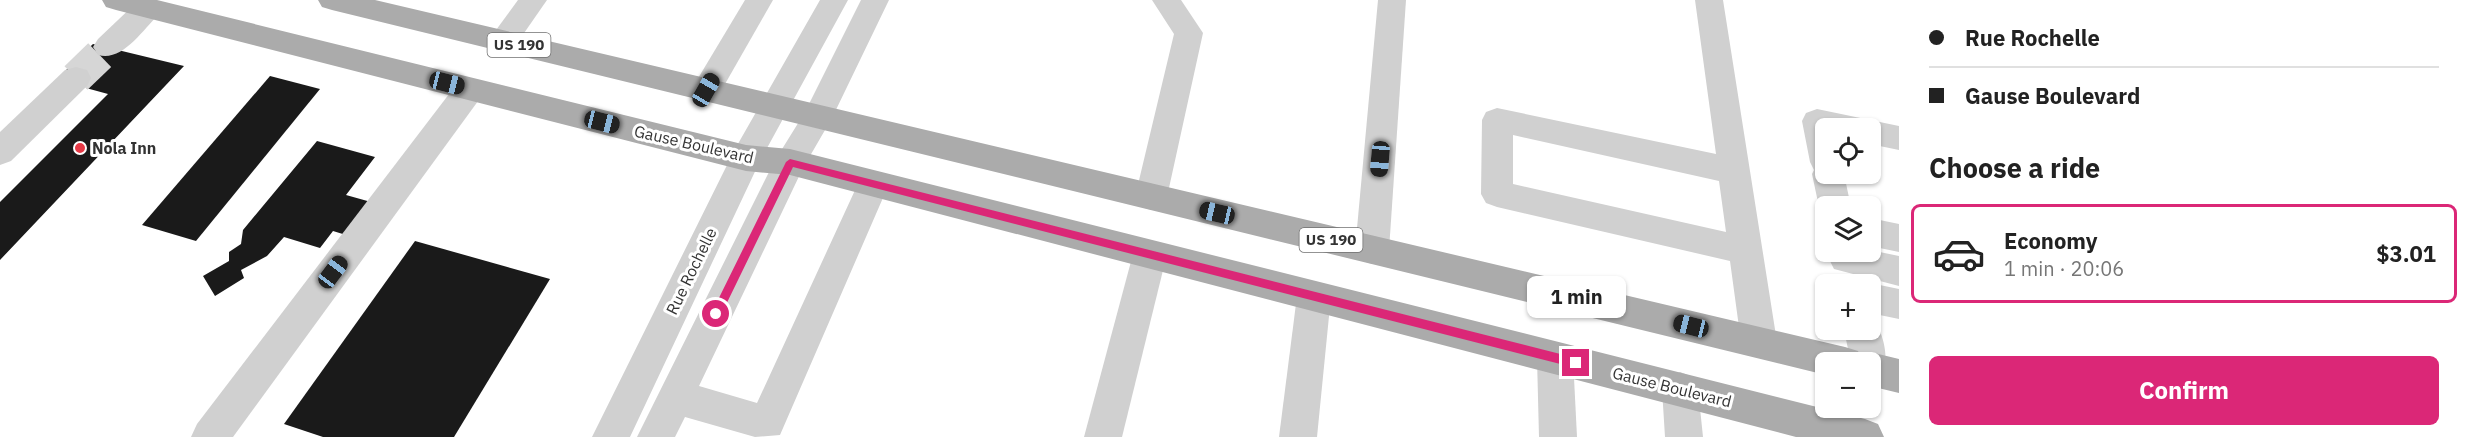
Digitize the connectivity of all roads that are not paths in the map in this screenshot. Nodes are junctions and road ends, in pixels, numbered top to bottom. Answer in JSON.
{"nodes":[{"id":1,"x":116,"y":0,"type":"edge"},
{"id":2,"x":332,"y":0,"type":"edge"},
{"id":3,"x":533,"y":0,"type":"edge"},
{"id":4,"x":759,"y":0,"type":"edge"},
{"id":5,"x":834,"y":0,"type":"edge"},
{"id":6,"x":875,"y":0,"type":"edge"},
{"id":7,"x":1166,"y":0,"type":"edge"},
{"id":8,"x":1392,"y":0,"type":"edge"},
{"id":9,"x":1709,"y":0,"type":"edge"},
{"id":10,"x":382,"y":5,"type":"edge"},
{"id":11,"x":148,"y":8,"type":"junction"},
{"id":12,"x":503,"y":41,"type":"junction"},
{"id":13,"x":108,"y":47,"type":"tunnel mouth"},
{"id":14,"x":76,"y":78,"type":"tunnel mouth"},
{"id":15,"x":470,"y":89,"type":"junction"},
{"id":16,"x":706,"y":90,"type":"junction"},
{"id":17,"x":775,"y":107,"type":"junction"},
{"id":18,"x":817,"y":117,"type":"junction"},
{"id":19,"x":1881,"y":134,"type":"edge"},
{"id":20,"x":1899,"y":138,"type":"edge"},
{"id":21,"x":0,"y":152,"type":"edge"},
{"id":22,"x":746,"y":158,"type":"junction"},
{"id":23,"x":790,"y":162,"type":"junction"},
{"id":24,"x":1734,"y":171,"type":"junction"},
{"id":25,"x":873,"y":183,"type":"junction"},
{"id":26,"x":1151,"y":197,"type":"junction"},
{"id":27,"x":1881,"y":219,"type":"edge"},
{"id":28,"x":1899,"y":223,"type":"edge"},
{"id":29,"x":1881,"y":234,"type":"edge"},
{"id":30,"x":1899,"y":238,"type":"edge"},
{"id":31,"x":1372,"y":250,"type":"junction"},
{"id":32,"x":1745,"y":250,"type":"junction"},
{"id":33,"x":1150,"y":254,"type":"junction"},
{"id":34,"x":1899,"y":255,"type":"edge"},
{"id":35,"x":1856,"y":270,"type":"edge"},
{"id":36,"x":1899,"y":272,"type":"edge"},
{"id":37,"x":1899,"y":290,"type":"edge"},
{"id":38,"x":1314,"y":296,"type":"junction"},
{"id":39,"x":1899,"y":304,"type":"edge"},
{"id":40,"x":1881,"y":317,"type":"edge"},
{"id":41,"x":1899,"y":321,"type":"edge"},
{"id":42,"x":1759,"y":342,"type":"junction"},
{"id":43,"x":1815,"y":355,"type":"edge"},
{"id":44,"x":1556,"y":358,"type":"junction"},
{"id":45,"x":1881,"y":371,"type":"edge"},
{"id":46,"x":1899,"y":376,"type":"edge"},
{"id":47,"x":1680,"y":389,"type":"junction"},
{"id":48,"x":676,"y":397,"type":"junction"},
{"id":49,"x":1857,"y":429,"type":"edge"},
{"id":50,"x":210,"y":437,"type":"edge"},
{"id":51,"x":611,"y":437,"type":"edge"},
{"id":52,"x":656,"y":437,"type":"edge"},
{"id":53,"x":1103,"y":437,"type":"edge"},
{"id":54,"x":1298,"y":437,"type":"edge"},
{"id":55,"x":1558,"y":437,"type":"edge"},
{"id":56,"x":1683,"y":437,"type":"edge"}],
"edges":[{"from":1,"to":11,"type":"main road","name":"Gause Boulevard"},
{"from":2,"to":10,"type":"main road","number":"US 190"},
{"from":3,"to":12,"type":"street"},
{"from":4,"to":16,"type":"street"},
{"from":5,"to":17,"type":"street","name":"Rue Rochelle"},
{"from":6,"to":18,"type":"street"},
{"from":7,"to":26,"type":"street"},
{"from":8,"to":31,"type":"street"},
{"from":9,"to":24,"type":"street"},
{"from":10,"to":12,"type":"main road","number":"US 190"},
{"from":11,"to":13,"type":"street"},
{"from":11,"to":15,"type":"main road","name":"Gause Boulevard"},
{"from":12,"to":16,"type":"main road","number":"US 190"},
{"from":14,"to":21,"type":"street"},
{"from":15,"to":22,"type":"main road","name":"Gause Boulevard"},
{"from":15,"to":50,"type":"street"},
{"from":16,"to":17,"type":"main road","number":"US 190"},
{"from":17,"to":18,"type":"main road","number":"US 190"},
{"from":17,"to":22,"type":"street","name":"Rue Rochelle"},
{"from":18,"to":23,"type":"street"},
{"from":18,"to":26,"type":"main road","number":"US 190"},
{"from":19,"to":20,"type":"street"},
{"from":22,"to":23,"type":"main road","name":"Gause Boulevard"},
{"from":22,"to":51,"type":"street","name":"Rue Rochelle"},
{"from":23,"to":25,"type":"main road","name":"Gause Boulevard"},
{"from":23,"to":48,"type":"street"},
{"from":24,"to":32,"type":"street"},
{"from":24,"to":32,"type":"street"},
{"from":25,"to":33,"type":"main road","name":"Gause Boulevard"},
{"from":25,"to":48,"type":"street"},
{"from":26,"to":31,"type":"main road","number":"US 190"},
{"from":27,"to":28,"type":"street"},
{"from":29,"to":30,"type":"street"},
{"from":31,"to":42,"type":"main road","number":"US 190"},
{"from":32,"to":42,"type":"street"},
{"from":33,"to":38,"type":"main road","name":"Gause Boulevard"},
{"from":33,"to":53,"type":"street"},
{"from":34,"to":35,"type":"street"},
{"from":35,"to":36,"type":"street"},
{"from":35,"to":37,"type":"street"},
{"from":35,"to":39,"type":"street"},
{"from":38,"to":44,"type":"main road","name":"Gause Boulevard"},
{"from":38,"to":54,"type":"street"},
{"from":40,"to":41,"type":"street"},
{"from":42,"to":43,"type":"main road","number":"US 190"},
{"from":44,"to":47,"type":"main road","name":"Gause Boulevard"},
{"from":44,"to":55,"type":"street"},
{"from":45,"to":46,"type":"main road","number":"US 190"},
{"from":47,"to":49,"type":"main road","name":"Gause Boulevard"},
{"from":47,"to":56,"type":"street"},
{"from":48,"to":52,"type":"street"}]}
